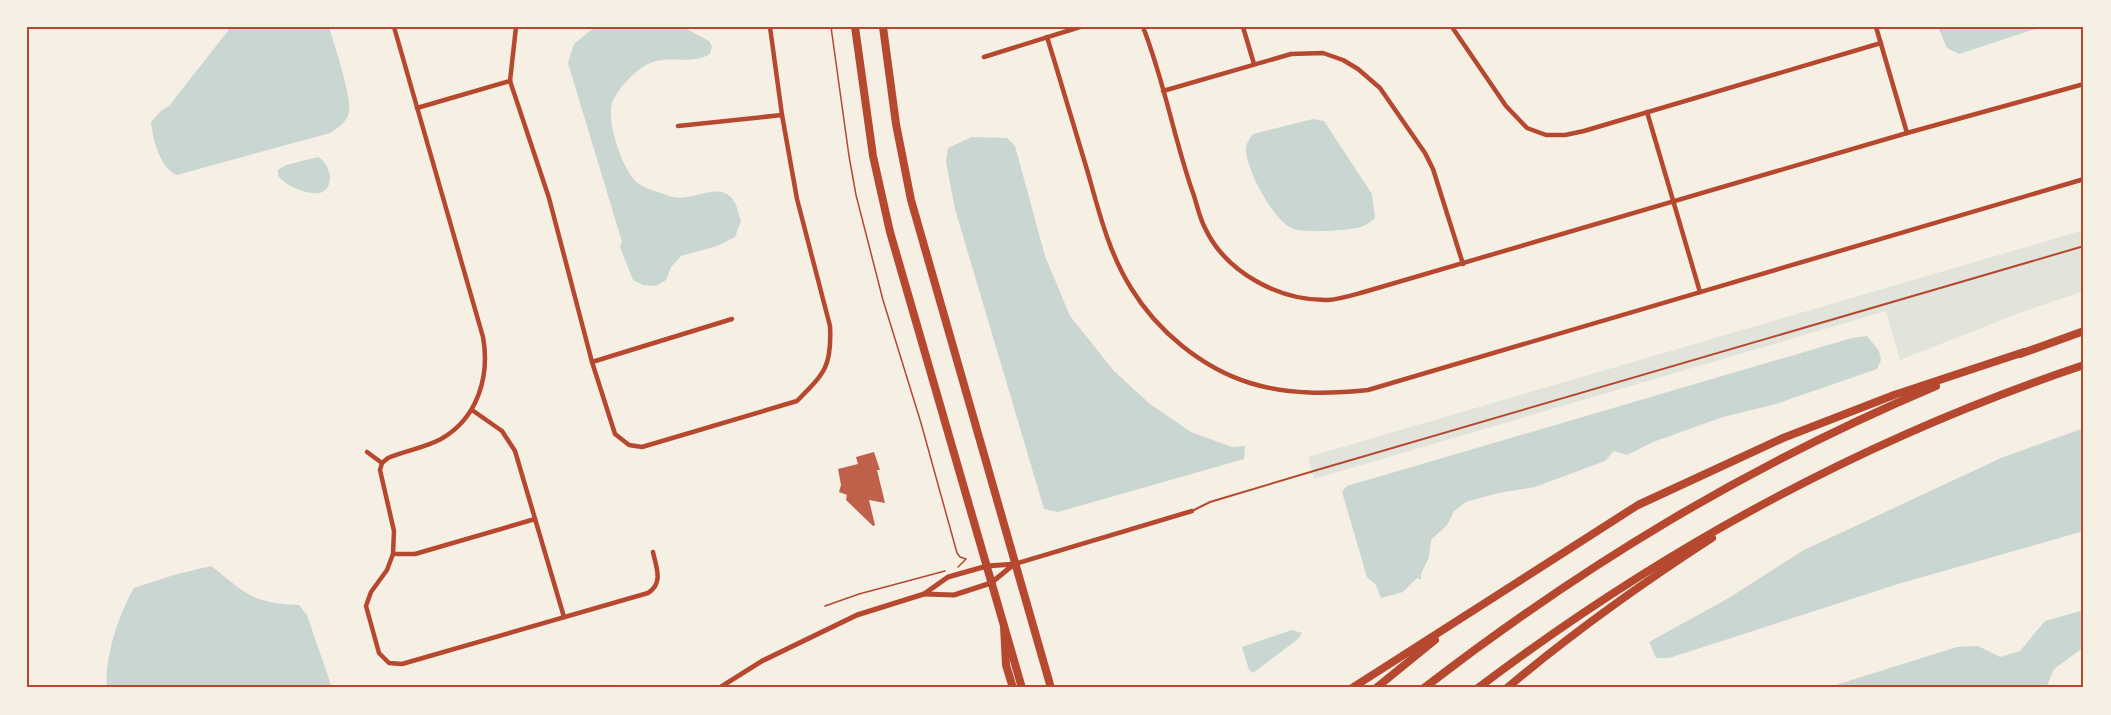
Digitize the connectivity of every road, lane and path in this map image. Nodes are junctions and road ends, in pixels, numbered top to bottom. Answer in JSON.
{"nodes":[{"id":1,"x":394,"y":27,"type":"edge"},
{"id":2,"x":516,"y":27,"type":"edge"},
{"id":3,"x":770,"y":27,"type":"edge"},
{"id":4,"x":831,"y":27,"type":"edge"},
{"id":5,"x":855,"y":27,"type":"edge"},
{"id":6,"x":883,"y":27,"type":"edge"},
{"id":7,"x":1080,"y":27,"type":"edge"},
{"id":8,"x":1143,"y":27,"type":"edge"},
{"id":9,"x":1243,"y":27,"type":"edge"},
{"id":10,"x":1452,"y":27,"type":"edge"},
{"id":11,"x":1876,"y":27,"type":"edge"},
{"id":12,"x":1047,"y":37,"type":"junction"},
{"id":13,"x":1881,"y":43,"type":"junction"},
{"id":14,"x":984,"y":57,"type":"dead end"},
{"id":15,"x":1254,"y":64,"type":"junction"},
{"id":16,"x":510,"y":81,"type":"junction"},
{"id":17,"x":2084,"y":84,"type":"edge"},
{"id":18,"x":1163,"y":92,"type":"junction"},
{"id":19,"x":417,"y":108,"type":"junction"},
{"id":20,"x":1647,"y":112,"type":"junction"},
{"id":21,"x":782,"y":115,"type":"junction"},
{"id":22,"x":678,"y":126,"type":"dead end"},
{"id":23,"x":1907,"y":133,"type":"junction"},
{"id":24,"x":2084,"y":179,"type":"edge"},
{"id":25,"x":1673,"y":202,"type":"junction"},
{"id":26,"x":2084,"y":246,"type":"edge"},
{"id":27,"x":1463,"y":264,"type":"junction"},
{"id":28,"x":1700,"y":292,"type":"junction"},
{"id":29,"x":732,"y":319,"type":"dead end"},
{"id":30,"x":2084,"y":331,"type":"edge"},
{"id":31,"x":2024,"y":352,"type":"junction"},
{"id":32,"x":592,"y":362,"type":"junction"},
{"id":33,"x":2084,"y":365,"type":"edge"},
{"id":34,"x":472,"y":410,"type":"junction"},
{"id":35,"x":368,"y":452,"type":"dead end"},
{"id":36,"x":382,"y":463,"type":"junction"},
{"id":37,"x":1800,"y":484,"type":"junction"},
{"id":38,"x":1192,"y":511,"type":"joint"},
{"id":39,"x":536,"y":519,"type":"junction"},
{"id":40,"x":653,"y":552,"type":"dead end"},
{"id":41,"x":393,"y":554,"type":"junction"},
{"id":42,"x":1015,"y":564,"type":"junction"},
{"id":43,"x":987,"y":566,"type":"junction"},
{"id":44,"x":957,"y":567,"type":"dead end"},
{"id":45,"x":946,"y":570,"type":"dead end"},
{"id":46,"x":992,"y":584,"type":"junction"},
{"id":47,"x":924,"y":594,"type":"junction"},
{"id":48,"x":825,"y":606,"type":"dead end"},
{"id":49,"x":564,"y":617,"type":"junction"},
{"id":50,"x":1462,"y":618,"type":"junction"},
{"id":51,"x":1004,"y":626,"type":"junction"},
{"id":52,"x":719,"y":688,"type":"edge"},
{"id":53,"x":1013,"y":688,"type":"edge"},
{"id":54,"x":1022,"y":688,"type":"edge"},
{"id":55,"x":1051,"y":688,"type":"edge"},
{"id":56,"x":1352,"y":688,"type":"edge"},
{"id":57,"x":1376,"y":688,"type":"edge"},
{"id":58,"x":1425,"y":688,"type":"edge"},
{"id":59,"x":1478,"y":688,"type":"edge"},
{"id":60,"x":1508,"y":688,"type":"edge"}],
"edges":[{"from":1,"to":19,"type":"street"},
{"from":2,"to":16,"type":"street"},
{"from":3,"to":21,"type":"street"},
{"from":4,"to":44,"type":"path"},
{"from":5,"to":43,"type":"highway"},
{"from":6,"to":42,"type":"highway"},
{"from":7,"to":12,"type":"street"},
{"from":8,"to":18,"type":"street"},
{"from":9,"to":15,"type":"street"},
{"from":10,"to":20,"type":"street"},
{"from":11,"to":13,"type":"street"},
{"from":12,"to":14,"type":"street"},
{"from":12,"to":28,"type":"street"},
{"from":13,"to":20,"type":"street"},
{"from":13,"to":23,"type":"street"},
{"from":15,"to":18,"type":"street"},
{"from":15,"to":27,"type":"street"},
{"from":16,"to":19,"type":"street"},
{"from":16,"to":32,"type":"street"},
{"from":17,"to":23,"type":"street"},
{"from":18,"to":27,"type":"street"},
{"from":19,"to":34,"type":"street"},
{"from":20,"to":25,"type":"street"},
{"from":21,"to":22,"type":"street"},
{"from":21,"to":32,"type":"street"},
{"from":23,"to":25,"type":"street"},
{"from":24,"to":28,"type":"street"},
{"from":25,"to":27,"type":"street"},
{"from":25,"to":28,"type":"street"},
{"from":26,"to":38,"type":"lane"},
{"from":29,"to":32,"type":"street"},
{"from":30,"to":31,"type":"highway"},
{"from":31,"to":50,"type":"highway"},
{"from":31,"to":58,"type":"highway"},
{"from":33,"to":37,"type":"highway"},
{"from":34,"to":36,"type":"street"},
{"from":34,"to":39,"type":"street"},
{"from":35,"to":36,"type":"street"},
{"from":36,"to":41,"type":"street"},
{"from":37,"to":59,"type":"highway"},
{"from":37,"to":60,"type":"highway"},
{"from":38,"to":42,"type":"street"},
{"from":39,"to":41,"type":"street"},
{"from":39,"to":49,"type":"street"},
{"from":40,"to":49,"type":"street"},
{"from":41,"to":49,"type":"street"},
{"from":42,"to":43,"type":"street"},
{"from":42,"to":46,"type":"street"},
{"from":42,"to":55,"type":"highway"},
{"from":43,"to":46,"type":"highway"},
{"from":43,"to":47,"type":"street"},
{"from":45,"to":48,"type":"path"},
{"from":46,"to":47,"type":"street"},
{"from":46,"to":51,"type":"highway"},
{"from":47,"to":52,"type":"street"},
{"from":50,"to":56,"type":"highway"},
{"from":50,"to":57,"type":"highway"},
{"from":51,"to":53,"type":"highway"},
{"from":51,"to":54,"type":"highway"}]}
